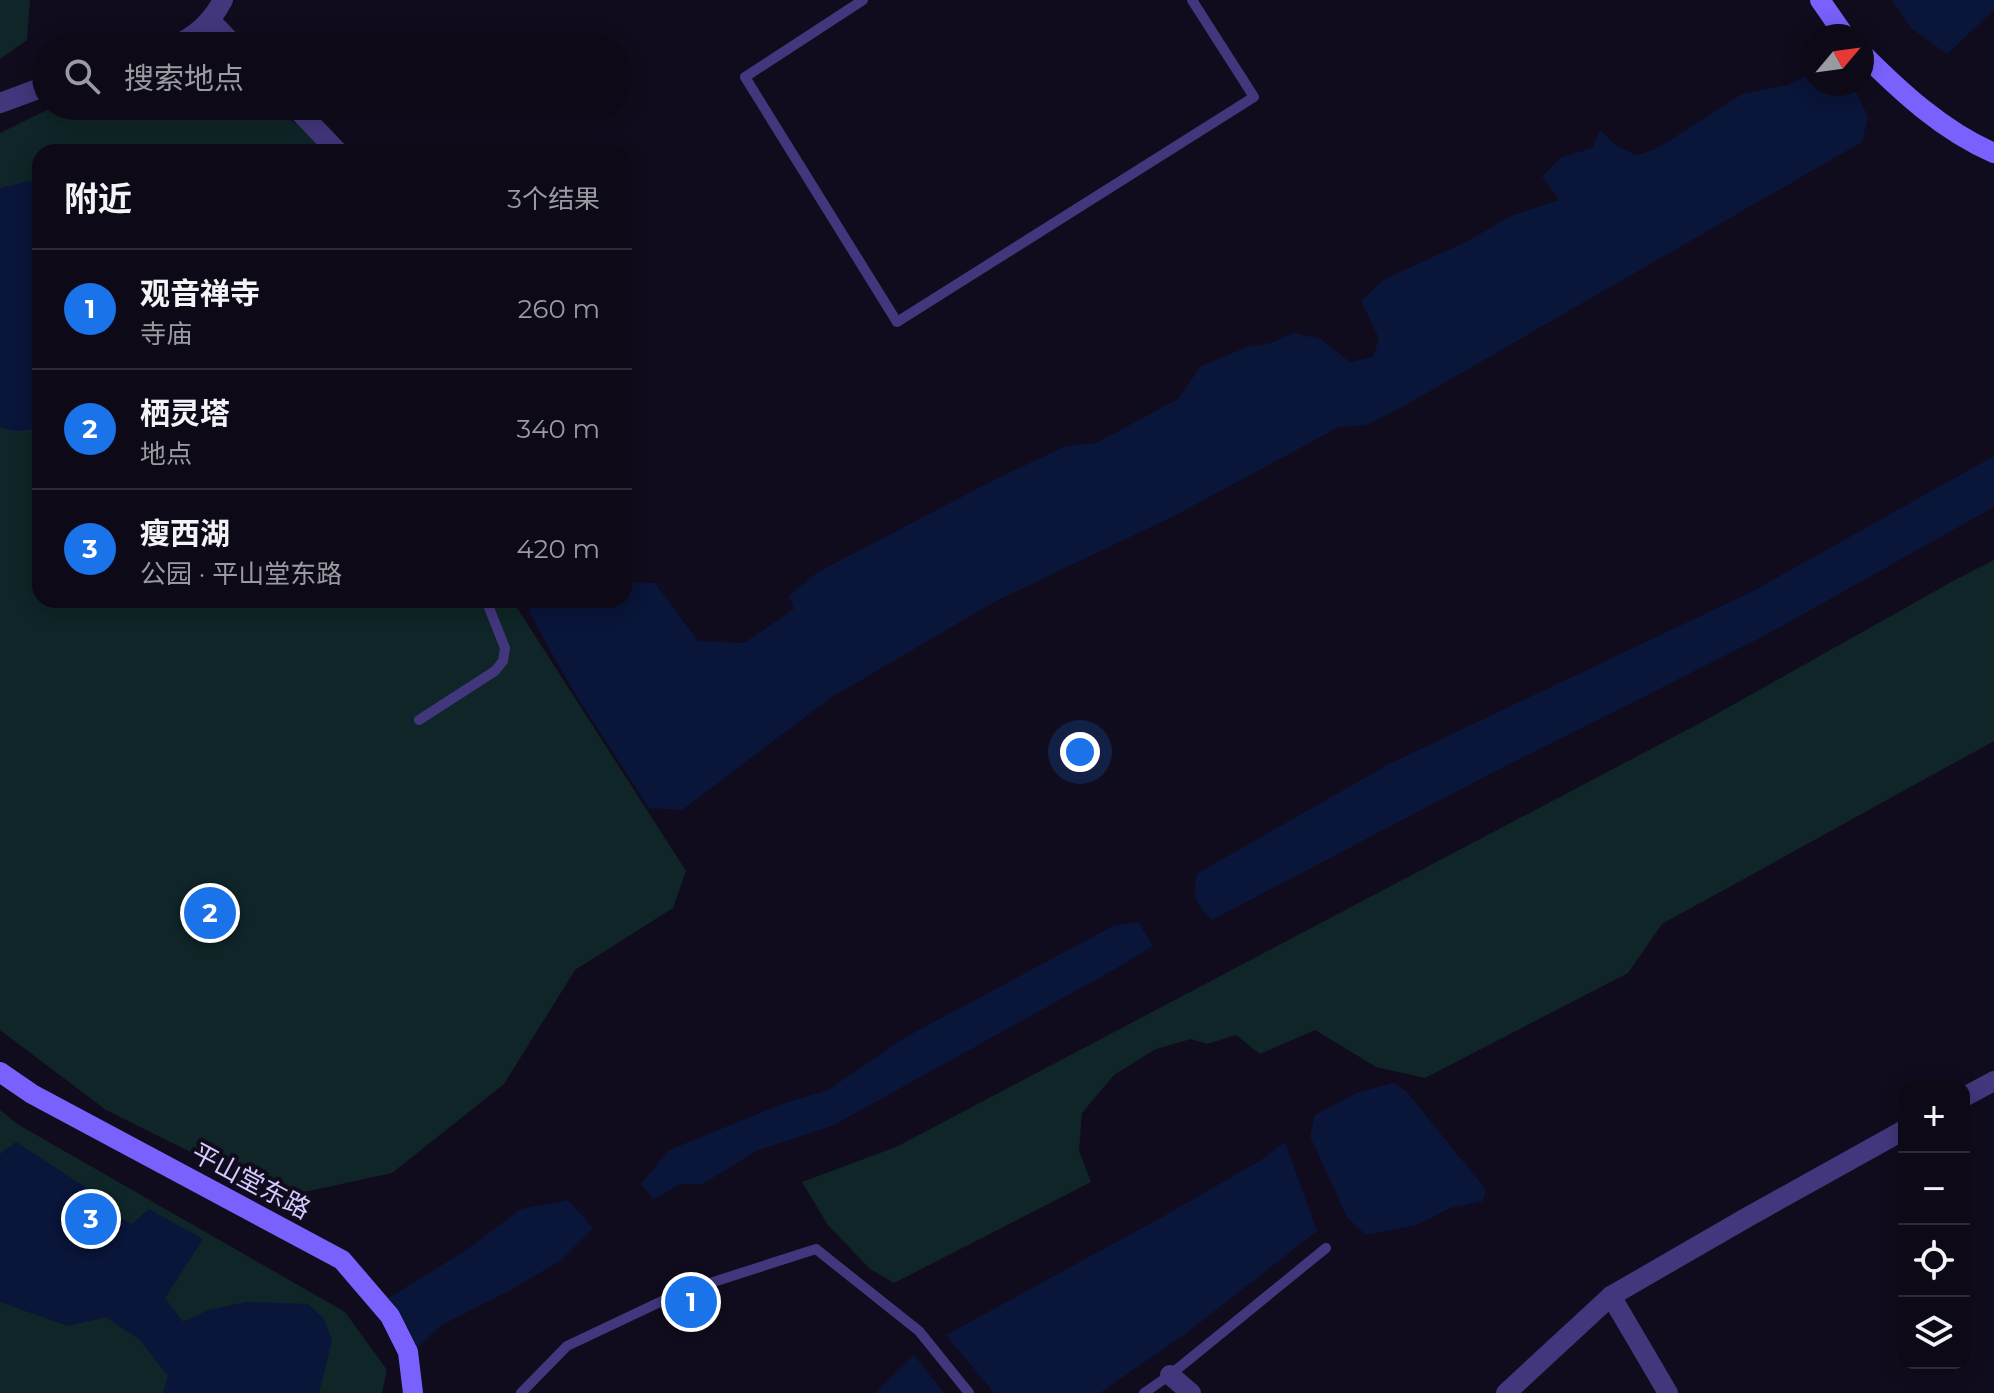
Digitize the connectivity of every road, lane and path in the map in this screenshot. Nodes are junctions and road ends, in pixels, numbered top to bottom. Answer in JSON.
{"nodes":[{"id":1,"x":223,"y":0,"type":"edge"},
{"id":2,"x":863,"y":0,"type":"edge"},
{"id":3,"x":1192,"y":0,"type":"edge"},
{"id":4,"x":1820,"y":0,"type":"edge"},
{"id":5,"x":210,"y":20,"type":"junction"},
{"id":6,"x":1837,"y":24,"type":"edge"},
{"id":7,"x":197,"y":32,"type":"edge"},
{"id":8,"x":222,"y":32,"type":"edge"},
{"id":9,"x":1874,"y":65,"type":"edge"},
{"id":10,"x":32,"y":91,"type":"edge"},
{"id":11,"x":0,"y":103,"type":"edge"},
{"id":12,"x":307,"y":120,"type":"edge"},
{"id":13,"x":330,"y":144,"type":"edge"},
{"id":14,"x":1994,"y":153,"type":"edge"},
{"id":15,"x":489,"y":608,"type":"edge"},
{"id":16,"x":419,"y":720,"type":"dead end"},
{"id":17,"x":0,"y":1072,"type":"edge"},
{"id":18,"x":1994,"y":1081,"type":"edge"},
{"id":19,"x":1970,"y":1094,"type":"edge"},
{"id":20,"x":1898,"y":1133,"type":"edge"},
{"id":21,"x":1326,"y":1248,"type":"dead end"},
{"id":22,"x":1611,"y":1296,"type":"junction"},
{"id":23,"x":1170,"y":1375,"type":"junction"},
{"id":24,"x":1509,"y":1392,"type":"edge"},
{"id":25,"x":413,"y":1393,"type":"edge"},
{"id":26,"x":521,"y":1393,"type":"edge"},
{"id":27,"x":969,"y":1393,"type":"edge"},
{"id":28,"x":1144,"y":1393,"type":"edge"},
{"id":29,"x":1191,"y":1393,"type":"edge"},
{"id":30,"x":1668,"y":1393,"type":"edge"}],
"edges":[{"from":1,"to":5,"type":"street"},
{"from":2,"to":3,"type":"lane"},
{"from":4,"to":6,"type":"street"},
{"from":5,"to":7,"type":"street"},
{"from":5,"to":8,"type":"street"},
{"from":9,"to":14,"type":"street"},
{"from":10,"to":11,"type":"street"},
{"from":12,"to":13,"type":"street"},
{"from":15,"to":16,"type":"lane"},
{"from":17,"to":25,"type":"street","name":"平山堂东路"},
{"from":18,"to":19,"type":"street"},
{"from":20,"to":22,"type":"street"},
{"from":21,"to":23,"type":"lane"},
{"from":22,"to":24,"type":"street"},
{"from":22,"to":30,"type":"street"},
{"from":23,"to":28,"type":"lane"},
{"from":23,"to":29,"type":"street"},
{"from":26,"to":27,"type":"lane"}]}
